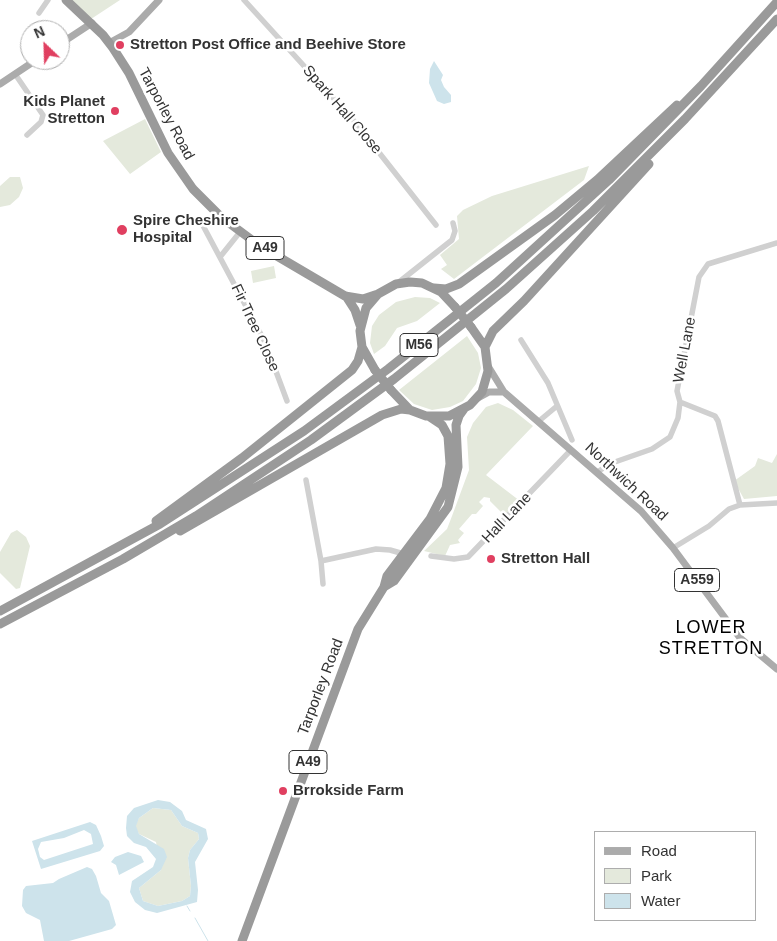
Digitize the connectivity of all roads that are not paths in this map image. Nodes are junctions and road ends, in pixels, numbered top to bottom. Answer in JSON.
{"nodes":[{"id":1,"x":48,"y":0,"type":"edge"},
{"id":2,"x":66,"y":0,"type":"edge"},
{"id":3,"x":159,"y":0,"type":"edge"},
{"id":4,"x":244,"y":0,"type":"edge"},
{"id":5,"x":777,"y":2,"type":"edge"},
{"id":6,"x":39,"y":13,"type":"dead end"},
{"id":7,"x":777,"y":19,"type":"edge"},
{"id":8,"x":92,"y":23,"type":"junction"},
{"id":9,"x":70,"y":37,"type":"edge"},
{"id":10,"x":109,"y":43,"type":"junction"},
{"id":11,"x":21,"y":70,"type":"edge"},
{"id":12,"x":15,"y":74,"type":"junction"},
{"id":13,"x":0,"y":84,"type":"edge"},
{"id":14,"x":701,"y":86,"type":"junction"},
{"id":15,"x":685,"y":119,"type":"junction"},
{"id":16,"x":26,"y":135,"type":"dead end"},
{"id":17,"x":200,"y":220,"type":"dead end"},
{"id":18,"x":453,"y":223,"type":"dead end"},
{"id":19,"x":436,"y":225,"type":"dead end"},
{"id":20,"x":240,"y":232,"type":"junction"},
{"id":21,"x":777,"y":243,"type":"edge"},
{"id":22,"x":220,"y":257,"type":"junction"},
{"id":23,"x":419,"y":268,"type":"junction"},
{"id":24,"x":422,"y":283,"type":"junction"},
{"id":25,"x":396,"y":284,"type":"junction"},
{"id":26,"x":434,"y":288,"type":"junction"},
{"id":27,"x":378,"y":294,"type":"junction"},
{"id":28,"x":345,"y":296,"type":"junction"},
{"id":29,"x":360,"y":325,"type":"junction"},
{"id":30,"x":521,"y":340,"type":"dead end"},
{"id":31,"x":485,"y":347,"type":"junction"},
{"id":32,"x":361,"y":352,"type":"junction"},
{"id":33,"x":488,"y":366,"type":"junction"},
{"id":34,"x":504,"y":392,"type":"junction"},
{"id":35,"x":477,"y":398,"type":"junction"},
{"id":36,"x":287,"y":401,"type":"dead end"},
{"id":37,"x":680,"y":402,"type":"junction"},
{"id":38,"x":557,"y":406,"type":"junction"},
{"id":39,"x":406,"y":409,"type":"junction"},
{"id":40,"x":464,"y":409,"type":"junction"},
{"id":41,"x":430,"y":417,"type":"junction"},
{"id":42,"x":540,"y":421,"type":"junction"},
{"id":43,"x":572,"y":440,"type":"dead end"},
{"id":44,"x":571,"y":450,"type":"junction"},
{"id":45,"x":597,"y":472,"type":"junction"},
{"id":46,"x":306,"y":480,"type":"dead end"},
{"id":47,"x":777,"y":503,"type":"edge"},
{"id":48,"x":740,"y":505,"type":"junction"},
{"id":49,"x":673,"y":548,"type":"junction"},
{"id":50,"x":118,"y":549,"type":"junction"},
{"id":51,"x":403,"y":554,"type":"junction"},
{"id":52,"x":414,"y":554,"type":"junction"},
{"id":53,"x":431,"y":556,"type":"dead end"},
{"id":54,"x":124,"y":559,"type":"junction"},
{"id":55,"x":321,"y":561,"type":"junction"},
{"id":56,"x":323,"y":584,"type":"dead end"},
{"id":57,"x":384,"y":587,"type":"junction"},
{"id":58,"x":0,"y":611,"type":"edge"},
{"id":59,"x":0,"y":624,"type":"edge"},
{"id":60,"x":777,"y":670,"type":"edge"},
{"id":61,"x":242,"y":941,"type":"edge"}],
"edges":[{"from":1,"to":6,"type":"street"},
{"from":2,"to":8,"type":"highway","number":"A49"},
{"from":3,"to":10,"type":"main road"},
{"from":4,"to":19,"type":"street","name":"Spark Hall Close"},
{"from":5,"to":14,"type":"highway","number":"M56"},
{"from":7,"to":15,"type":"highway","number":"M56"},
{"from":8,"to":9,"type":"main road"},
{"from":8,"to":10,"type":"highway","name":"Tarporley Road","number":"A49"},
{"from":10,"to":20,"type":"highway","name":"Tarporley Road","number":"A49"},
{"from":11,"to":12,"type":"main road"},
{"from":12,"to":13,"type":"main road"},
{"from":12,"to":16,"type":"street"},
{"from":14,"to":26,"type":"highway","number":"M56"},
{"from":14,"to":50,"type":"highway","number":"M56"},
{"from":15,"to":31,"type":"highway","number":"M56"},
{"from":15,"to":54,"type":"highway","number":"M56"},
{"from":17,"to":22,"type":"street","name":"Fir Tree Close"},
{"from":18,"to":23,"type":"street"},
{"from":20,"to":22,"type":"street"},
{"from":20,"to":28,"type":"highway","name":"Tarporley Road","number":"A49"},
{"from":21,"to":37,"type":"street","name":"Well Lane"},
{"from":22,"to":36,"type":"street","name":"Fir Tree Close"},
{"from":23,"to":24,"type":"street"},
{"from":23,"to":25,"type":"street"},
{"from":24,"to":25,"type":"highway"},
{"from":24,"to":26,"type":"highway"},
{"from":25,"to":27,"type":"highway"},
{"from":26,"to":31,"type":"highway","bridge":true},
{"from":27,"to":28,"type":"highway","name":"Tarporley Road","number":"A49"},
{"from":27,"to":29,"type":"highway"},
{"from":28,"to":29,"type":"highway","name":"Tarporley Road","number":"A49"},
{"from":29,"to":32,"type":"highway"},
{"from":30,"to":38,"type":"street"},
{"from":31,"to":33,"type":"highway"},
{"from":32,"to":39,"type":"highway","bridge":true},
{"from":32,"to":50,"type":"highway","number":"M56"},
{"from":33,"to":34,"type":"main road","name":"Northwich Road","number":"A559"},
{"from":33,"to":35,"type":"highway"},
{"from":34,"to":35,"type":"main road"},
{"from":34,"to":42,"type":"main road","name":"Northwich Road","number":"A559"},
{"from":35,"to":40,"type":"highway"},
{"from":37,"to":45,"type":"street","name":"Well Lane"},
{"from":37,"to":48,"type":"street"},
{"from":38,"to":42,"type":"street"},
{"from":38,"to":43,"type":"street"},
{"from":39,"to":41,"type":"highway"},
{"from":39,"to":54,"type":"highway","number":"M56"},
{"from":40,"to":41,"type":"highway"},
{"from":40,"to":52,"type":"highway","name":"Tarporley Road","number":"A49"},
{"from":41,"to":51,"type":"highway","name":"Tarporley Road","number":"A49"},
{"from":42,"to":44,"type":"main road","name":"Northwich Road","number":"A559"},
{"from":44,"to":45,"type":"main road","name":"Northwich Road","number":"A559"},
{"from":44,"to":53,"type":"street","name":"Hall Lane"},
{"from":45,"to":49,"type":"main road","name":"Northwich Road","number":"A559"},
{"from":46,"to":55,"type":"street"},
{"from":47,"to":48,"type":"street"},
{"from":48,"to":49,"type":"street"},
{"from":49,"to":60,"type":"main road","name":"Northwich Road","number":"A559"},
{"from":50,"to":58,"type":"highway","number":"M56"},
{"from":51,"to":52,"type":"street"},
{"from":51,"to":55,"type":"street"},
{"from":51,"to":57,"type":"highway","name":"Tarporley Road","number":"A49"},
{"from":52,"to":57,"type":"highway","name":"Tarporley Road","number":"A49"},
{"from":54,"to":59,"type":"highway","number":"M56"},
{"from":55,"to":56,"type":"street"},
{"from":57,"to":61,"type":"highway","name":"Tarporley Road","number":"A49"}]}
